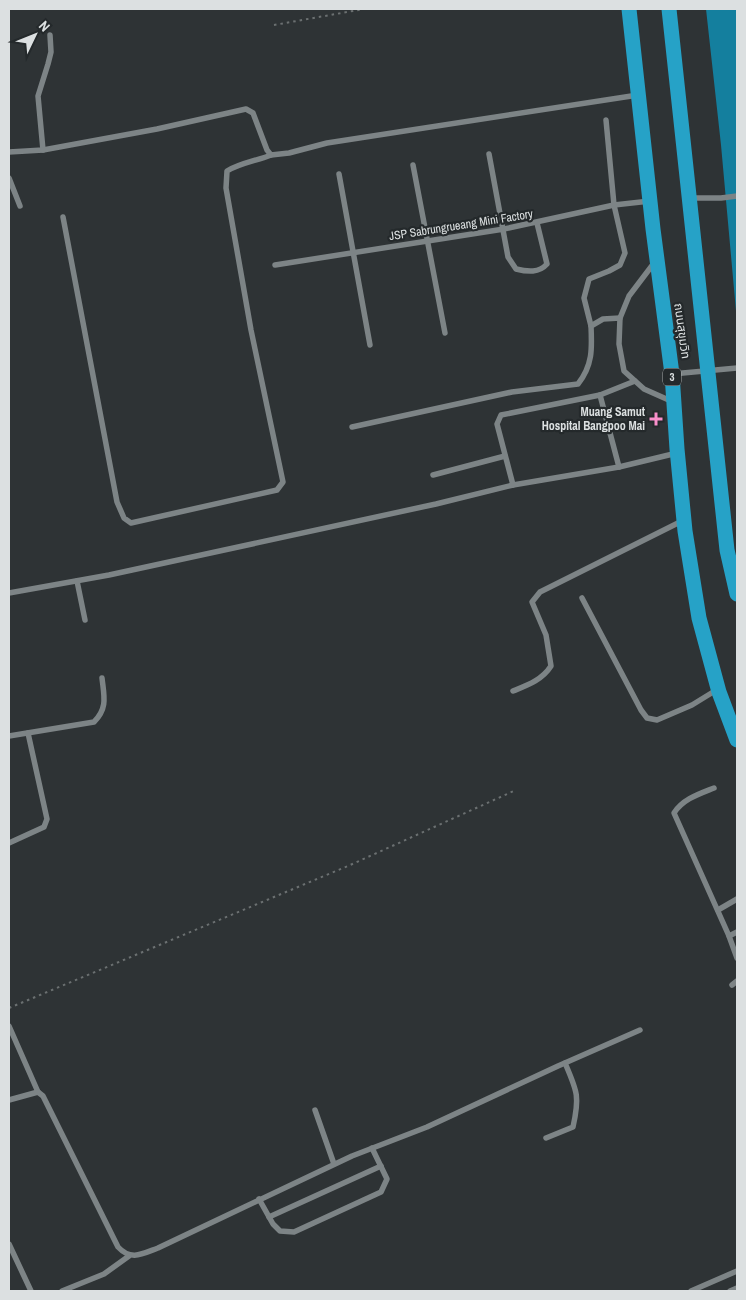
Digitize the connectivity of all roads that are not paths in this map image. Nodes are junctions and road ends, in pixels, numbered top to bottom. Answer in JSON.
{"nodes":[{"id":1,"x":629,"y":9,"type":"edge"},
{"id":2,"x":669,"y":9,"type":"edge"},
{"id":3,"x":50,"y":35,"type":"dead end"},
{"id":4,"x":638,"y":95,"type":"junction"},
{"id":5,"x":606,"y":120,"type":"dead end"},
{"id":6,"x":42,"y":150,"type":"junction"},
{"id":7,"x":9,"y":152,"type":"edge"},
{"id":8,"x":489,"y":154,"type":"dead end"},
{"id":9,"x":271,"y":155,"type":"junction"},
{"id":10,"x":413,"y":165,"type":"dead end"},
{"id":11,"x":339,"y":174,"type":"dead end"},
{"id":12,"x":9,"y":178,"type":"edge"},
{"id":13,"x":737,"y":196,"type":"edge"},
{"id":14,"x":689,"y":198,"type":"junction"},
{"id":15,"x":650,"y":201,"type":"junction"},
{"id":16,"x":614,"y":205,"type":"junction"},
{"id":17,"x":20,"y":206,"type":"dead end"},
{"id":18,"x":63,"y":217,"type":"dead end"},
{"id":19,"x":537,"y":223,"type":"junction"},
{"id":20,"x":504,"y":229,"type":"junction"},
{"id":21,"x":426,"y":241,"type":"junction"},
{"id":22,"x":353,"y":253,"type":"junction"},
{"id":23,"x":657,"y":259,"type":"junction"},
{"id":24,"x":275,"y":265,"type":"dead end"},
{"id":25,"x":620,"y":318,"type":"junction"},
{"id":26,"x":591,"y":326,"type":"junction"},
{"id":27,"x":445,"y":333,"type":"dead end"},
{"id":28,"x":370,"y":345,"type":"dead end"},
{"id":29,"x":737,"y":368,"type":"edge"},
{"id":30,"x":707,"y":372,"type":"junction"},
{"id":31,"x":672,"y":374,"type":"junction"},
{"id":32,"x":635,"y":381,"type":"junction"},
{"id":33,"x":600,"y":395,"type":"junction"},
{"id":34,"x":674,"y":402,"type":"junction"},
{"id":35,"x":352,"y":427,"type":"dead end"},
{"id":36,"x":677,"y":453,"type":"junction"},
{"id":37,"x":505,"y":456,"type":"junction"},
{"id":38,"x":619,"y":467,"type":"junction"},
{"id":39,"x":434,"y":475,"type":"dead end"},
{"id":40,"x":513,"y":485,"type":"junction"},
{"id":41,"x":684,"y":520,"type":"junction"},
{"id":42,"x":77,"y":581,"type":"junction"},
{"id":43,"x":9,"y":593,"type":"edge"},
{"id":44,"x":737,"y":594,"type":"edge"},
{"id":45,"x":582,"y":598,"type":"dead end"},
{"id":46,"x":85,"y":620,"type":"dead end"},
{"id":47,"x":102,"y":678,"type":"dead end"},
{"id":48,"x":718,"y":689,"type":"junction"},
{"id":49,"x":513,"y":691,"type":"dead end"},
{"id":50,"x":28,"y":734,"type":"junction"},
{"id":51,"x":9,"y":736,"type":"edge"},
{"id":52,"x":737,"y":740,"type":"edge"},
{"id":53,"x":714,"y":788,"type":"dead end"},
{"id":54,"x":9,"y":843,"type":"edge"},
{"id":55,"x":737,"y":899,"type":"edge"},
{"id":56,"x":718,"y":910,"type":"junction"},
{"id":57,"x":737,"y":932,"type":"edge"},
{"id":58,"x":729,"y":936,"type":"junction"},
{"id":59,"x":737,"y":958,"type":"edge"},
{"id":60,"x":9,"y":1026,"type":"edge"},
{"id":61,"x":640,"y":1030,"type":"dead end"},
{"id":62,"x":564,"y":1063,"type":"junction"},
{"id":63,"x":38,"y":1092,"type":"junction"},
{"id":64,"x":9,"y":1100,"type":"edge"},
{"id":65,"x":315,"y":1110,"type":"dead end"},
{"id":66,"x":546,"y":1138,"type":"dead end"},
{"id":67,"x":372,"y":1148,"type":"junction"},
{"id":68,"x":334,"y":1164,"type":"junction"},
{"id":69,"x":381,"y":1166,"type":"junction"},
{"id":70,"x":259,"y":1199,"type":"junction"},
{"id":71,"x":269,"y":1217,"type":"junction"},
{"id":72,"x":9,"y":1244,"type":"edge"},
{"id":73,"x":129,"y":1256,"type":"junction"},
{"id":74,"x":737,"y":1271,"type":"edge"},
{"id":75,"x":737,"y":1288,"type":"edge"},
{"id":76,"x":31,"y":1291,"type":"edge"},
{"id":77,"x":62,"y":1291,"type":"edge"},
{"id":78,"x":691,"y":1291,"type":"edge"},
{"id":79,"x":730,"y":1291,"type":"edge"}],
"edges":[{"from":1,"to":4,"type":"highway","name":"ถนนสุขุมวิท","number":"3"},
{"from":2,"to":14,"type":"highway","name":"ถนนสุขุมวิท"},
{"from":3,"to":6,"type":"lane"},
{"from":4,"to":9,"type":"lane"},
{"from":4,"to":15,"type":"highway","name":"ถนนสุขุมวิท","number":"3"},
{"from":5,"to":16,"type":"lane"},
{"from":6,"to":7,"type":"lane"},
{"from":6,"to":9,"type":"lane"},
{"from":8,"to":20,"type":"lane"},
{"from":9,"to":18,"type":"lane"},
{"from":10,"to":21,"type":"lane"},
{"from":11,"to":22,"type":"lane"},
{"from":12,"to":17,"type":"lane"},
{"from":13,"to":14,"type":"lane"},
{"from":14,"to":30,"type":"highway","name":"ถนนสุขุมวิท"},
{"from":15,"to":16,"type":"lane","name":"JSP Sabrungrueang Mini Factory"},
{"from":15,"to":23,"type":"highway","name":"ถนนสุขุมวิท","number":"3"},
{"from":16,"to":19,"type":"lane","name":"JSP Sabrungrueang Mini Factory"},
{"from":16,"to":26,"type":"lane"},
{"from":19,"to":20,"type":"lane","name":"JSP Sabrungrueang Mini Factory"},
{"from":19,"to":20,"type":"lane"},
{"from":20,"to":21,"type":"lane","name":"JSP Sabrungrueang Mini Factory"},
{"from":21,"to":22,"type":"lane","name":"JSP Sabrungrueang Mini Factory"},
{"from":21,"to":27,"type":"lane"},
{"from":22,"to":24,"type":"lane","name":"JSP Sabrungrueang Mini Factory"},
{"from":22,"to":28,"type":"lane"},
{"from":23,"to":25,"type":"lane"},
{"from":23,"to":31,"type":"highway","name":"ถนนสุขุมวิท","number":"3"},
{"from":25,"to":26,"type":"lane"},
{"from":25,"to":32,"type":"lane"},
{"from":26,"to":35,"type":"lane"},
{"from":29,"to":30,"type":"lane"},
{"from":30,"to":31,"type":"lane"},
{"from":30,"to":44,"type":"highway","name":"ถนนสุขุมวิท"},
{"from":31,"to":34,"type":"highway","name":"ถนนสุขุมวิท","number":"3"},
{"from":32,"to":33,"type":"lane"},
{"from":32,"to":34,"type":"lane"},
{"from":33,"to":37,"type":"lane"},
{"from":33,"to":38,"type":"lane"},
{"from":34,"to":36,"type":"highway","name":"ถนนสุขุมวิท","number":"3"},
{"from":36,"to":38,"type":"lane"},
{"from":36,"to":41,"type":"highway","name":"ถนนสุขุมวิท","number":"3"},
{"from":37,"to":39,"type":"lane"},
{"from":37,"to":40,"type":"lane"},
{"from":38,"to":40,"type":"lane"},
{"from":40,"to":42,"type":"lane"},
{"from":41,"to":48,"type":"highway","name":"ถนนสุขุมวิท","number":"3"},
{"from":41,"to":49,"type":"lane"},
{"from":42,"to":43,"type":"lane"},
{"from":42,"to":46,"type":"lane"},
{"from":45,"to":48,"type":"lane"},
{"from":47,"to":50,"type":"lane"},
{"from":48,"to":52,"type":"highway","name":"ถนนสุขุมวิท","number":"3"},
{"from":50,"to":51,"type":"lane"},
{"from":50,"to":54,"type":"lane"},
{"from":53,"to":56,"type":"lane"},
{"from":55,"to":56,"type":"lane"},
{"from":56,"to":58,"type":"lane"},
{"from":57,"to":58,"type":"lane"},
{"from":58,"to":59,"type":"lane"},
{"from":60,"to":63,"type":"lane"},
{"from":61,"to":62,"type":"lane"},
{"from":62,"to":66,"type":"lane"},
{"from":62,"to":67,"type":"lane"},
{"from":63,"to":64,"type":"lane"},
{"from":63,"to":73,"type":"lane"},
{"from":65,"to":68,"type":"lane"},
{"from":67,"to":68,"type":"lane"},
{"from":67,"to":69,"type":"lane"},
{"from":68,"to":70,"type":"lane"},
{"from":69,"to":71,"type":"lane"},
{"from":69,"to":71,"type":"lane"},
{"from":70,"to":71,"type":"lane"},
{"from":70,"to":73,"type":"lane"},
{"from":72,"to":76,"type":"lane"},
{"from":73,"to":77,"type":"lane"},
{"from":74,"to":78,"type":"lane"},
{"from":75,"to":79,"type":"lane"}]}
